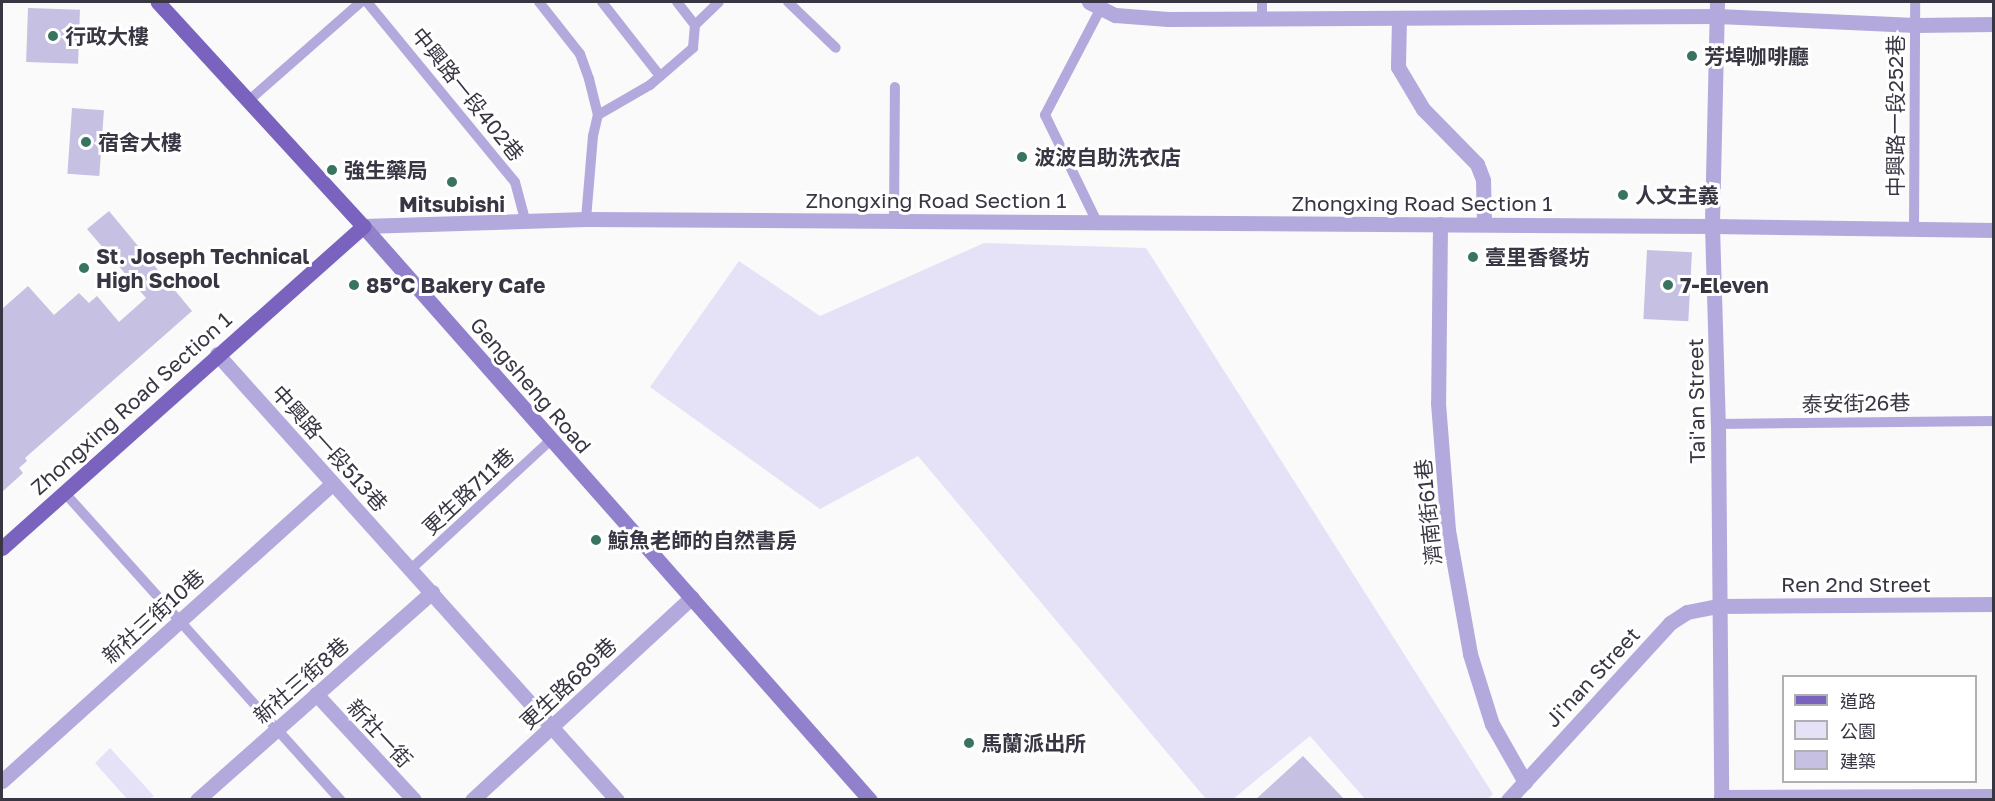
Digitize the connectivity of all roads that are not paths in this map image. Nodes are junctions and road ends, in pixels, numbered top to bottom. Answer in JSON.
{"nodes":[{"id":1,"x":158,"y":2,"type":"edge"},
{"id":2,"x":361,"y":2,"type":"edge"},
{"id":3,"x":366,"y":2,"type":"edge"},
{"id":4,"x":539,"y":2,"type":"edge"},
{"id":5,"x":602,"y":2,"type":"edge"},
{"id":6,"x":677,"y":2,"type":"edge"},
{"id":7,"x":720,"y":2,"type":"edge"},
{"id":8,"x":788,"y":2,"type":"edge"},
{"id":9,"x":1262,"y":2,"type":"edge"},
{"id":10,"x":1915,"y":2,"type":"edge"},
{"id":11,"x":1095,"y":5,"type":"edge"},
{"id":12,"x":1717,"y":9,"type":"edge"},
{"id":13,"x":1399,"y":18,"type":"junction"},
{"id":14,"x":1262,"y":19,"type":"junction"},
{"id":15,"x":1994,"y":24,"type":"edge"},
{"id":16,"x":695,"y":25,"type":"junction"},
{"id":17,"x":1915,"y":25,"type":"junction"},
{"id":18,"x":836,"y":48,"type":"dead end"},
{"id":19,"x":660,"y":76,"type":"junction"},
{"id":20,"x":895,"y":87,"type":"dead end"},
{"id":21,"x":247,"y":102,"type":"junction"},
{"id":22,"x":598,"y":115,"type":"junction"},
{"id":23,"x":586,"y":219,"type":"junction"},
{"id":24,"x":525,"y":220,"type":"junction"},
{"id":25,"x":894,"y":221,"type":"junction"},
{"id":26,"x":1097,"y":222,"type":"junction"},
{"id":27,"x":1440,"y":224,"type":"junction"},
{"id":28,"x":1484,"y":224,"type":"junction"},
{"id":29,"x":363,"y":226,"type":"junction"},
{"id":30,"x":1712,"y":226,"type":"junction"},
{"id":31,"x":1914,"y":230,"type":"junction"},
{"id":32,"x":1994,"y":230,"type":"edge"},
{"id":33,"x":218,"y":354,"type":"junction"},
{"id":34,"x":1994,"y":421,"type":"edge"},
{"id":35,"x":1718,"y":424,"type":"junction"},
{"id":36,"x":551,"y":440,"type":"junction"},
{"id":37,"x":333,"y":483,"type":"junction"},
{"id":38,"x":64,"y":492,"type":"junction"},
{"id":39,"x":2,"y":548,"type":"edge"},
{"id":40,"x":411,"y":569,"type":"junction"},
{"id":41,"x":432,"y":592,"type":"junction"},
{"id":42,"x":692,"y":597,"type":"junction"},
{"id":43,"x":1994,"y":604,"type":"edge"},
{"id":44,"x":1719,"y":606,"type":"junction"},
{"id":45,"x":179,"y":621,"type":"junction"},
{"id":46,"x":316,"y":694,"type":"junction"},
{"id":47,"x":551,"y":726,"type":"junction"},
{"id":48,"x":276,"y":730,"type":"junction"},
{"id":49,"x":2,"y":781,"type":"edge"},
{"id":50,"x":1525,"y":782,"type":"junction"},
{"id":51,"x":1994,"y":796,"type":"edge"},
{"id":52,"x":1721,"y":798,"type":"edge"},
{"id":53,"x":1851,"y":798,"type":"edge"},
{"id":54,"x":197,"y":800,"type":"edge"},
{"id":55,"x":340,"y":800,"type":"edge"},
{"id":56,"x":414,"y":800,"type":"edge"},
{"id":57,"x":472,"y":800,"type":"edge"},
{"id":58,"x":617,"y":800,"type":"edge"},
{"id":59,"x":870,"y":800,"type":"edge"},
{"id":60,"x":1508,"y":800,"type":"edge"}],
"edges":[{"from":1,"to":21,"type":"main road","name":"Gengsheng Road"},
{"from":2,"to":21,"type":"lane"},
{"from":3,"to":24,"type":"lane","name":"中興路一段402巷"},
{"from":4,"to":22,"type":"lane"},
{"from":5,"to":19,"type":"lane"},
{"from":6,"to":16,"type":"lane"},
{"from":7,"to":16,"type":"lane"},
{"from":8,"to":18,"type":"lane"},
{"from":9,"to":14,"type":"lane"},
{"from":10,"to":17,"type":"lane","name":"中興路一段252巷"},
{"from":11,"to":14,"type":"street"},
{"from":11,"to":26,"type":"lane"},
{"from":12,"to":13,"type":"street"},
{"from":12,"to":17,"type":"street"},
{"from":12,"to":30,"type":"street","name":"Tai'an Street"},
{"from":13,"to":14,"type":"street"},
{"from":13,"to":28,"type":"street"},
{"from":15,"to":17,"type":"street"},
{"from":16,"to":19,"type":"lane"},
{"from":17,"to":31,"type":"lane","name":"中興路一段252巷"},
{"from":19,"to":22,"type":"lane"},
{"from":20,"to":25,"type":"lane"},
{"from":21,"to":29,"type":"main road","name":"Gengsheng Road"},
{"from":22,"to":23,"type":"lane"},
{"from":23,"to":24,"type":"street","name":"Zhongxing Road Section 1"},
{"from":23,"to":25,"type":"street","name":"Zhongxing Road Section 1"},
{"from":24,"to":29,"type":"street","name":"Zhongxing Road Section 1"},
{"from":25,"to":26,"type":"street","name":"Zhongxing Road Section 1"},
{"from":26,"to":27,"type":"street","name":"Zhongxing Road Section 1"},
{"from":27,"to":28,"type":"street","name":"Zhongxing Road Section 1"},
{"from":27,"to":50,"type":"street","name":"濟南街61巷"},
{"from":28,"to":30,"type":"street","name":"Zhongxing Road Section 1"},
{"from":29,"to":33,"type":"main road","name":"Zhongxing Road Section 1"},
{"from":29,"to":36,"type":"street","name":"Gengsheng Road"},
{"from":30,"to":31,"type":"street","name":"Zhongxing Road Section 1"},
{"from":30,"to":35,"type":"street","name":"Tai'an Street"},
{"from":31,"to":32,"type":"street","name":"Zhongxing Road Section 1"},
{"from":33,"to":37,"type":"street","name":"中興路一段513巷"},
{"from":33,"to":38,"type":"main road","name":"Zhongxing Road Section 1"},
{"from":34,"to":35,"type":"lane","name":"泰安街26巷"},
{"from":35,"to":44,"type":"street","name":"Tai'an Street"},
{"from":36,"to":40,"type":"lane","name":"更生路711巷"},
{"from":36,"to":42,"type":"street","name":"Gengsheng Road"},
{"from":37,"to":40,"type":"street","name":"中興路一段513巷"},
{"from":37,"to":45,"type":"street","name":"新社三街10巷"},
{"from":38,"to":39,"type":"main road","name":"Zhongxing Road Section 1"},
{"from":38,"to":45,"type":"lane"},
{"from":40,"to":41,"type":"street","name":"中興路一段513巷"},
{"from":41,"to":46,"type":"street","name":"新社三街8巷"},
{"from":41,"to":47,"type":"street","name":"中興路一段513巷"},
{"from":42,"to":47,"type":"street","name":"更生路689巷"},
{"from":42,"to":59,"type":"street","name":"Gengsheng Road"},
{"from":43,"to":44,"type":"street","name":"Ren 2nd Street"},
{"from":44,"to":50,"type":"street","name":"Ji'nan Street"},
{"from":44,"to":52,"type":"street","name":"Tai'an Street"},
{"from":45,"to":48,"type":"lane"},
{"from":45,"to":49,"type":"street","name":"新社三街10巷"},
{"from":46,"to":48,"type":"street","name":"新社三街8巷"},
{"from":46,"to":56,"type":"street","name":"新社一街"},
{"from":47,"to":57,"type":"street","name":"更生路689巷"},
{"from":47,"to":58,"type":"street","name":"中興路一段513巷"},
{"from":48,"to":54,"type":"street","name":"新社三街8巷"},
{"from":48,"to":55,"type":"lane"},
{"from":50,"to":60,"type":"street","name":"Ji'nan Street"},
{"from":51,"to":53,"type":"street"},
{"from":52,"to":53,"type":"street"}]}
